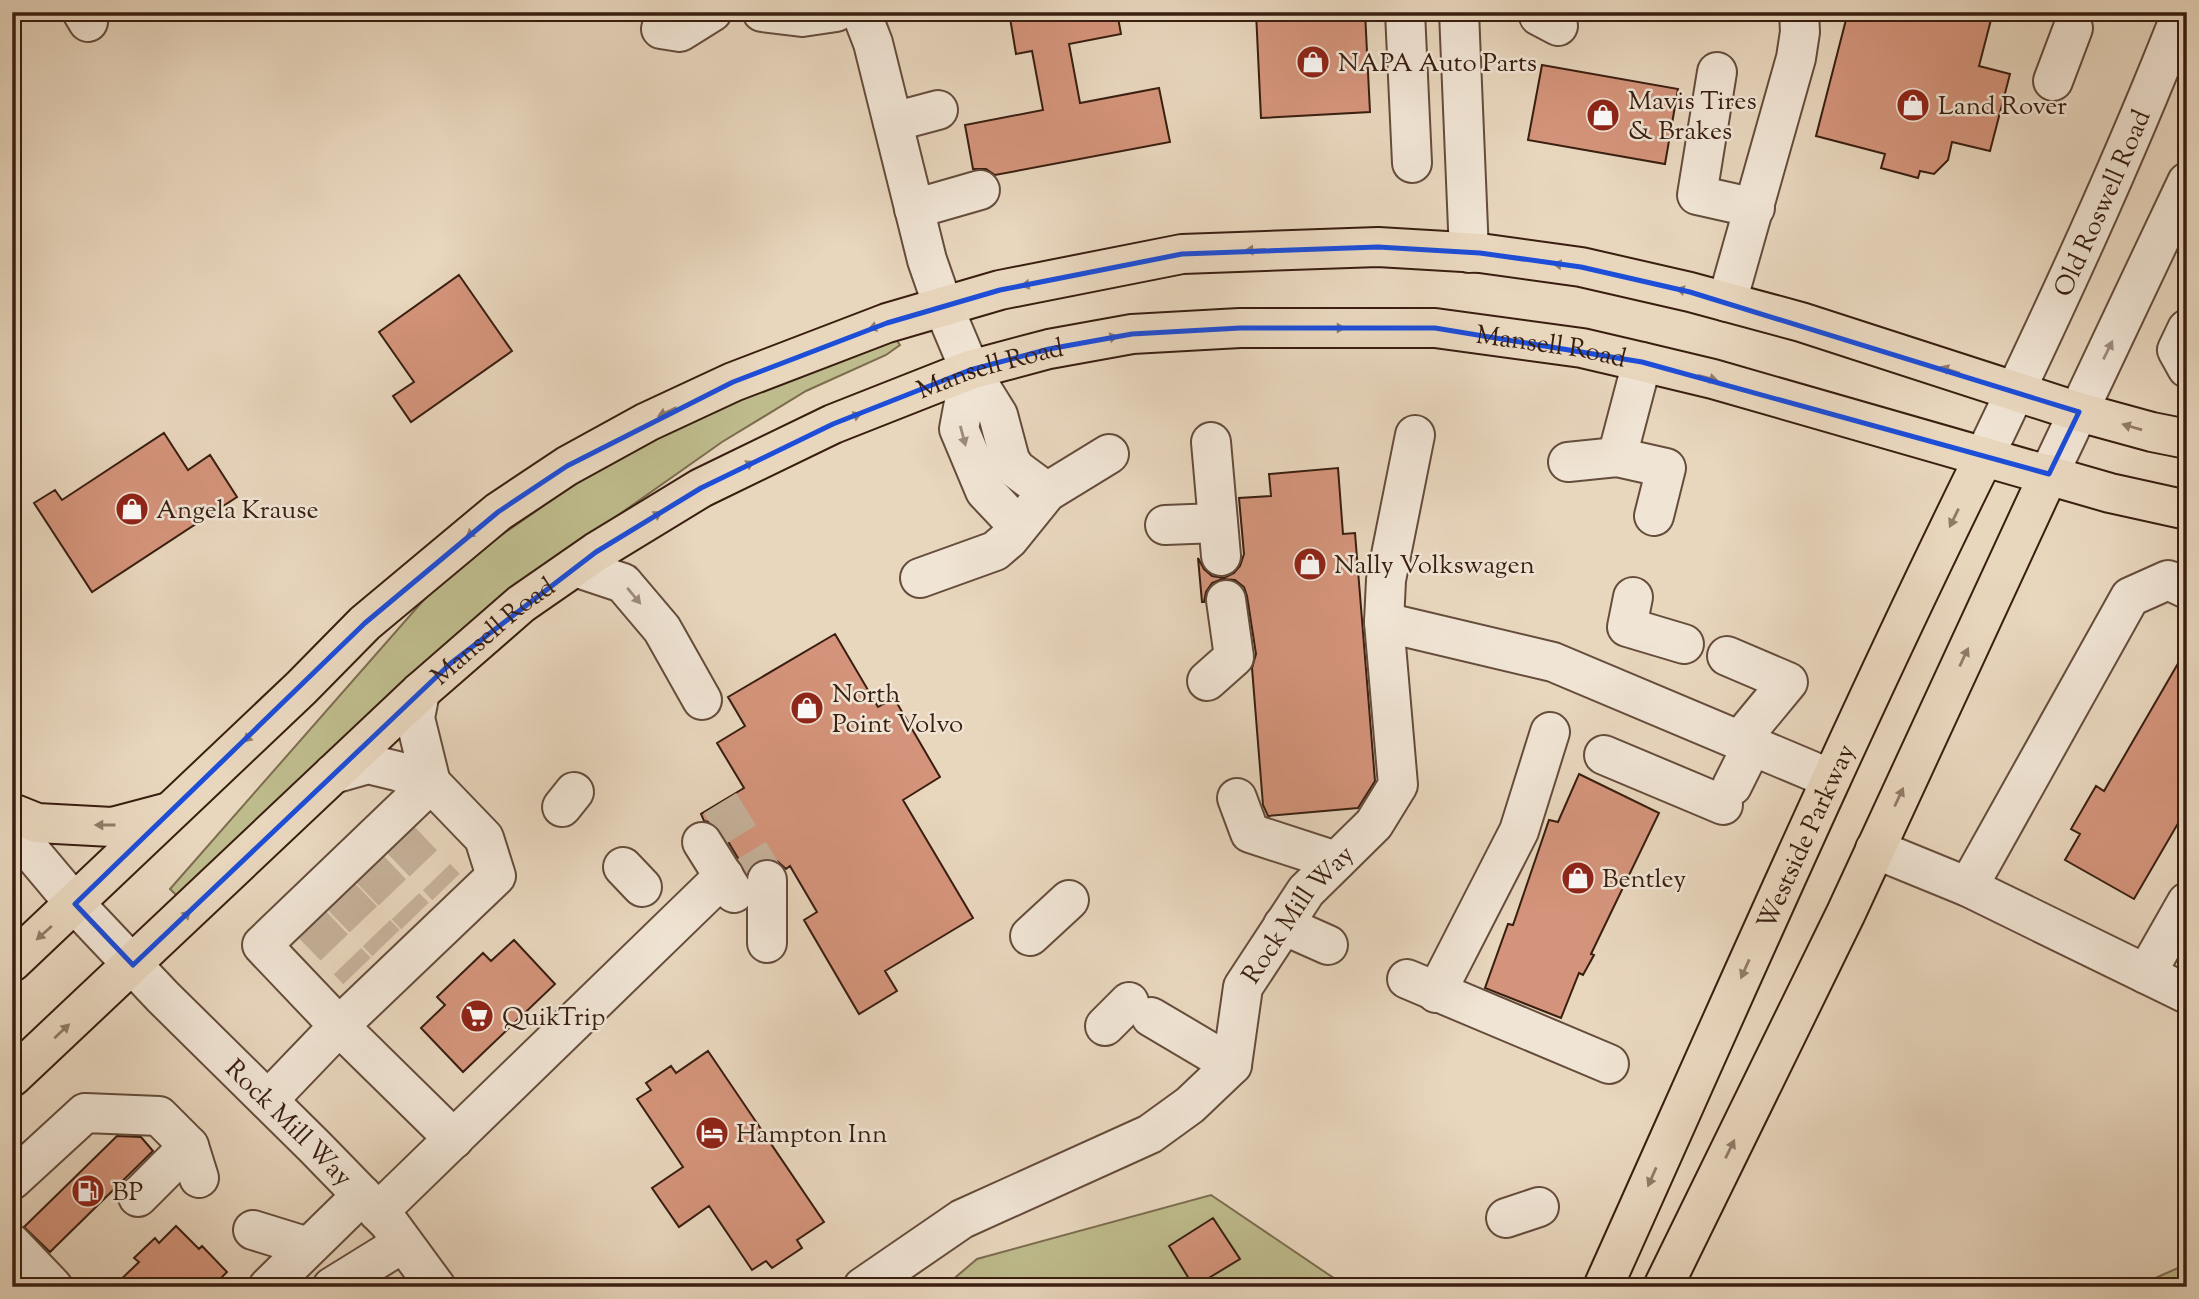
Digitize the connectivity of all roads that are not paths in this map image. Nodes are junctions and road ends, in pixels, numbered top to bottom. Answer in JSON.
{"nodes":[{"id":1,"x":712,"y":12,"type":"edge"},
{"id":2,"x":762,"y":12,"type":"edge"},
{"id":3,"x":836,"y":12,"type":"edge"},
{"id":4,"x":862,"y":12,"type":"edge"},
{"id":5,"x":1405,"y":12,"type":"edge"},
{"id":6,"x":1460,"y":12,"type":"edge"},
{"id":7,"x":1800,"y":12,"type":"edge"},
{"id":8,"x":2182,"y":12,"type":"edge"},
{"id":9,"x":2073,"y":28,"type":"dead end"},
{"id":10,"x":665,"y":29,"type":"edge"},
{"id":11,"x":1717,"y":72,"type":"dead end"},
{"id":12,"x":2053,"y":81,"type":"dead end"},
{"id":13,"x":938,"y":110,"type":"dead end"},
{"id":14,"x":893,"y":122,"type":"junction"},
{"id":15,"x":1412,"y":163,"type":"dead end"},
{"id":16,"x":2187,"y":182,"type":"edge"},
{"id":17,"x":980,"y":190,"type":"dead end"},
{"id":18,"x":1755,"y":208,"type":"junction"},
{"id":19,"x":914,"y":209,"type":"junction"},
{"id":20,"x":1469,"y":253,"type":"junction"},
{"id":21,"x":1727,"y":302,"type":"junction"},
{"id":22,"x":943,"y":306,"type":"junction"},
{"id":23,"x":2187,"y":329,"type":"edge"},
{"id":24,"x":1642,"y":362,"type":"junction"},
{"id":25,"x":2187,"y":368,"type":"edge"},
{"id":26,"x":970,"y":370,"type":"junction"},
{"id":27,"x":2015,"y":392,"type":"junction"},
{"id":28,"x":2079,"y":412,"type":"junction"},
{"id":29,"x":1415,"y":435,"type":"dead end"},
{"id":30,"x":2187,"y":439,"type":"edge"},
{"id":31,"x":1211,"y":442,"type":"dead end"},
{"id":32,"x":1109,"y":454,"type":"dead end"},
{"id":33,"x":1617,"y":457,"type":"junction"},
{"id":34,"x":1984,"y":457,"type":"junction"},
{"id":35,"x":1568,"y":462,"type":"dead end"},
{"id":36,"x":2049,"y":474,"type":"junction"},
{"id":37,"x":1047,"y":492,"type":"junction"},
{"id":38,"x":2187,"y":510,"type":"edge"},
{"id":39,"x":1654,"y":516,"type":"dead end"},
{"id":40,"x":1165,"y":525,"type":"dead end"},
{"id":41,"x":1018,"y":526,"type":"junction"},
{"id":42,"x":575,"y":567,"type":"junction"},
{"id":43,"x":920,"y":578,"type":"dead end"},
{"id":44,"x":2186,"y":591,"type":"edge"},
{"id":45,"x":1633,"y":597,"type":"dead end"},
{"id":46,"x":1226,"y":600,"type":"dead end"},
{"id":47,"x":1384,"y":622,"type":"junction"},
{"id":48,"x":1684,"y":644,"type":"dead end"},
{"id":49,"x":1727,"y":656,"type":"dead end"},
{"id":50,"x":1221,"y":669,"type":"dead end"},
{"id":51,"x":420,"y":692,"type":"junction"},
{"id":52,"x":702,"y":699,"type":"dead end"},
{"id":53,"x":1746,"y":743,"type":"junction"},
{"id":54,"x":1528,"y":746,"type":"dead end"},
{"id":55,"x":1604,"y":755,"type":"dead end"},
{"id":56,"x":333,"y":774,"type":"junction"},
{"id":57,"x":1831,"y":779,"type":"junction"},
{"id":58,"x":431,"y":783,"type":"junction"},
{"id":59,"x":1237,"y":798,"type":"dead end"},
{"id":60,"x":171,"y":811,"type":"junction"},
{"id":61,"x":12,"y":813,"type":"edge"},
{"id":62,"x":12,"y":830,"type":"edge"},
{"id":63,"x":702,"y":842,"type":"dead end"},
{"id":64,"x":1875,"y":849,"type":"junction"},
{"id":65,"x":1336,"y":861,"type":"junction"},
{"id":66,"x":742,"y":883,"type":"junction"},
{"id":67,"x":1968,"y":887,"type":"junction"},
{"id":68,"x":1069,"y":900,"type":"dead end"},
{"id":69,"x":2187,"y":902,"type":"edge"},
{"id":70,"x":75,"y":904,"type":"junction"},
{"id":71,"x":1283,"y":925,"type":"junction"},
{"id":72,"x":1030,"y":936,"type":"dead end"},
{"id":73,"x":766,"y":943,"type":"dead end"},
{"id":74,"x":1328,"y":945,"type":"dead end"},
{"id":75,"x":12,"y":962,"type":"edge"},
{"id":76,"x":133,"y":965,"type":"junction"},
{"id":77,"x":2146,"y":974,"type":"junction"},
{"id":78,"x":2187,"y":994,"type":"edge"},
{"id":79,"x":1128,"y":1015,"type":"dead end"},
{"id":80,"x":339,"y":1026,"type":"junction"},
{"id":81,"x":1609,"y":1064,"type":"dead end"},
{"id":82,"x":1232,"y":1065,"type":"junction"},
{"id":83,"x":12,"y":1077,"type":"edge"},
{"id":84,"x":268,"y":1100,"type":"junction"},
{"id":85,"x":454,"y":1139,"type":"junction"},
{"id":86,"x":12,"y":1180,"type":"edge"},
{"id":87,"x":138,"y":1197,"type":"dead end"},
{"id":88,"x":370,"y":1204,"type":"junction"},
{"id":89,"x":403,"y":1243,"type":"junction"},
{"id":90,"x":12,"y":1244,"type":"edge"},
{"id":91,"x":308,"y":1247,"type":"junction"},
{"id":92,"x":270,"y":1284,"type":"edge"},
{"id":93,"x":52,"y":1287,"type":"edge"},
{"id":94,"x":332,"y":1287,"type":"edge"},
{"id":95,"x":436,"y":1287,"type":"edge"},
{"id":96,"x":863,"y":1287,"type":"edge"},
{"id":97,"x":1603,"y":1287,"type":"edge"},
{"id":98,"x":1663,"y":1287,"type":"edge"}],
"edges":[{"from":1,"to":10,"type":"street"},
{"from":2,"to":3,"type":"street"},
{"from":4,"to":14,"type":"street"},
{"from":5,"to":15,"type":"street"},
{"from":6,"to":20,"type":"street"},
{"from":7,"to":18,"type":"street"},
{"from":8,"to":27,"type":"street","name":"Old Roswell Road"},
{"from":9,"to":12,"type":"street"},
{"from":11,"to":18,"type":"street"},
{"from":13,"to":14,"type":"street"},
{"from":14,"to":19,"type":"street"},
{"from":28,"to":16,"type":"street","one_way":true},
{"from":17,"to":19,"type":"street"},
{"from":18,"to":21,"type":"street"},
{"from":19,"to":22,"type":"street"},
{"from":21,"to":20,"type":"main road","one_way":true},
{"from":20,"to":22,"type":"main road","one_way":true},
{"from":27,"to":21,"type":"main road","one_way":true},
{"from":22,"to":26,"type":"street"},
{"from":22,"to":60,"type":"main road","one_way":true},
{"from":23,"to":25,"type":"street"},
{"from":26,"to":24,"type":"main road","name":"Mansell Road","one_way":true},
{"from":24,"to":33,"type":"street"},
{"from":24,"to":34,"type":"main road","name":"Mansell Road","one_way":true},
{"from":26,"to":37,"type":"street"},
{"from":26,"to":41,"type":"street","one_way":true},
{"from":42,"to":26,"type":"main road","name":"Mansell Road","one_way":true},
{"from":27,"to":28,"type":"main road"},
{"from":27,"to":34,"type":"street","name":"Westside Parkway"},
{"from":30,"to":28,"type":"main road","one_way":true},
{"from":28,"to":36,"type":"street"},
{"from":29,"to":47,"type":"street","name":"Rock Mill Way"},
{"from":31,"to":40,"type":"street"},
{"from":32,"to":37,"type":"street"},
{"from":33,"to":35,"type":"street"},
{"from":33,"to":39,"type":"street"},
{"from":34,"to":36,"type":"main road","name":"Mansell Road"},
{"from":34,"to":57,"type":"main road","name":"Westside Parkway","one_way":true},
{"from":36,"to":38,"type":"main road","name":"Mansell Road"},
{"from":64,"to":36,"type":"main road","one_way":true},
{"from":37,"to":41,"type":"street"},
{"from":41,"to":43,"type":"street"},
{"from":42,"to":51,"type":"main road","name":"Mansell Road"},
{"from":42,"to":52,"type":"street","one_way":true},
{"from":44,"to":67,"type":"street"},
{"from":45,"to":48,"type":"street"},
{"from":46,"to":50,"type":"street"},
{"from":47,"to":53,"type":"street"},
{"from":47,"to":65,"type":"street","name":"Rock Mill Way"},
{"from":49,"to":53,"type":"street"},
{"from":51,"to":56,"type":"main road","name":"Mansell Road"},
{"from":51,"to":58,"type":"street"},
{"from":53,"to":55,"type":"street"},
{"from":53,"to":57,"type":"street"},
{"from":54,"to":81,"type":"street"},
{"from":56,"to":58,"type":"street"},
{"from":76,"to":56,"type":"main road","name":"Mansell Road","one_way":true},
{"from":57,"to":97,"type":"main road","name":"Westside Parkway","one_way":true},
{"from":58,"to":80,"type":"street"},
{"from":58,"to":80,"type":"street"},
{"from":59,"to":65,"type":"street"},
{"from":60,"to":61,"type":"main road","one_way":true},
{"from":60,"to":70,"type":"main road"},
{"from":62,"to":70,"type":"street","name":"Rock Mill Way"},
{"from":63,"to":66,"type":"street"},
{"from":64,"to":67,"type":"street"},
{"from":98,"to":64,"type":"main road","one_way":true},
{"from":65,"to":71,"type":"street","name":"Rock Mill Way"},
{"from":66,"to":73,"type":"street"},
{"from":66,"to":85,"type":"street"},
{"from":67,"to":77,"type":"street"},
{"from":68,"to":72,"type":"street"},
{"from":69,"to":77,"type":"street"},
{"from":70,"to":75,"type":"main road","one_way":true},
{"from":70,"to":76,"type":"street","name":"Rock Mill Way"},
{"from":71,"to":74,"type":"street"},
{"from":71,"to":82,"type":"street","name":"Rock Mill Way"},
{"from":83,"to":76,"type":"main road","name":"Mansell Road","one_way":true},
{"from":76,"to":84,"type":"street","name":"Rock Mill Way"},
{"from":77,"to":78,"type":"street"},
{"from":79,"to":82,"type":"street"},
{"from":80,"to":84,"type":"street"},
{"from":80,"to":85,"type":"street"},
{"from":82,"to":96,"type":"street"},
{"from":84,"to":88,"type":"street","name":"Rock Mill Way"},
{"from":85,"to":88,"type":"street"},
{"from":86,"to":87,"type":"street"},
{"from":88,"to":89,"type":"street","name":"Rock Mill Way"},
{"from":88,"to":91,"type":"street"},
{"from":89,"to":94,"type":"street"},
{"from":89,"to":95,"type":"street","name":"Rock Mill Way"},
{"from":90,"to":93,"type":"street"},
{"from":91,"to":92,"type":"street"},
{"from":91,"to":92,"type":"street"}]}
